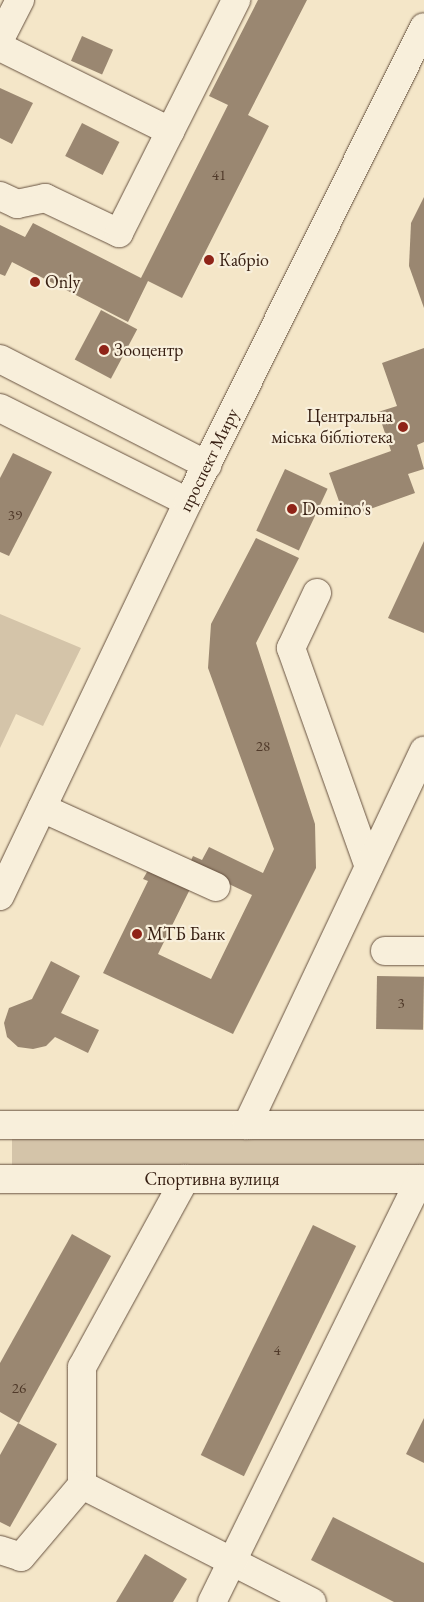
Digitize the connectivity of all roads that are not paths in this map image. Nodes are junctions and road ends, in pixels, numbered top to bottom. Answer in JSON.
{"nodes":[{"id":1,"x":20,"y":0,"type":"edge"},
{"id":2,"x":236,"y":0,"type":"edge"},
{"id":3,"x":424,"y":27,"type":"edge"},
{"id":4,"x":0,"y":39,"type":"edge"},
{"id":5,"x":0,"y":47,"type":"edge"},
{"id":6,"x":170,"y":131,"type":"junction"},
{"id":7,"x":0,"y":196,"type":"edge"},
{"id":8,"x":0,"y":359,"type":"edge"},
{"id":9,"x":1,"y":410,"type":"edge"},
{"id":10,"x":207,"y":465,"type":"junction"},
{"id":11,"x":188,"y":502,"type":"junction"},
{"id":12,"x":317,"y":593,"type":"dead end"},
{"id":13,"x":424,"y":751,"type":"edge"},
{"id":14,"x":42,"y":808,"type":"junction"},
{"id":15,"x":369,"y":867,"type":"junction"},
{"id":16,"x":216,"y":887,"type":"dead end"},
{"id":17,"x":0,"y":896,"type":"edge"},
{"id":18,"x":385,"y":951,"type":"dead end"},
{"id":19,"x":424,"y":951,"type":"edge"},
{"id":20,"x":424,"y":1124,"type":"edge"},
{"id":21,"x":0,"y":1125,"type":"edge"},
{"id":22,"x":247,"y":1125,"type":"junction"},
{"id":23,"x":0,"y":1179,"type":"edge"},
{"id":24,"x":185,"y":1179,"type":"junction"},
{"id":25,"x":422,"y":1179,"type":"edge"},
{"id":26,"x":82,"y":1485,"type":"junction"},
{"id":27,"x":0,"y":1550,"type":"edge"},
{"id":28,"x":232,"y":1561,"type":"junction"},
{"id":29,"x":212,"y":1602,"type":"edge"},
{"id":30,"x":312,"y":1602,"type":"edge"}],
"edges":[{"from":1,"to":4,"type":"street"},
{"from":2,"to":6,"type":"street"},
{"from":3,"to":10,"type":"street","name":"проспект Миру"},
{"from":5,"to":6,"type":"street"},
{"from":6,"to":7,"type":"street"},
{"from":8,"to":10,"type":"street"},
{"from":9,"to":11,"type":"street"},
{"from":10,"to":11,"type":"street","name":"проспект Миру"},
{"from":11,"to":14,"type":"street","name":"проспект Миру"},
{"from":12,"to":15,"type":"street"},
{"from":13,"to":15,"type":"street"},
{"from":14,"to":16,"type":"street"},
{"from":14,"to":17,"type":"street","name":"проспект Миру"},
{"from":15,"to":22,"type":"street"},
{"from":18,"to":19,"type":"street"},
{"from":20,"to":22,"type":"street"},
{"from":21,"to":22,"type":"street"},
{"from":23,"to":24,"type":"street","name":"Спортивна вулиця"},
{"from":24,"to":25,"type":"street","name":"Спортивна вулиця"},
{"from":24,"to":26,"type":"street"},
{"from":25,"to":28,"type":"street"},
{"from":26,"to":27,"type":"street"},
{"from":26,"to":28,"type":"street"},
{"from":28,"to":29,"type":"street"},
{"from":28,"to":30,"type":"street"}]}
